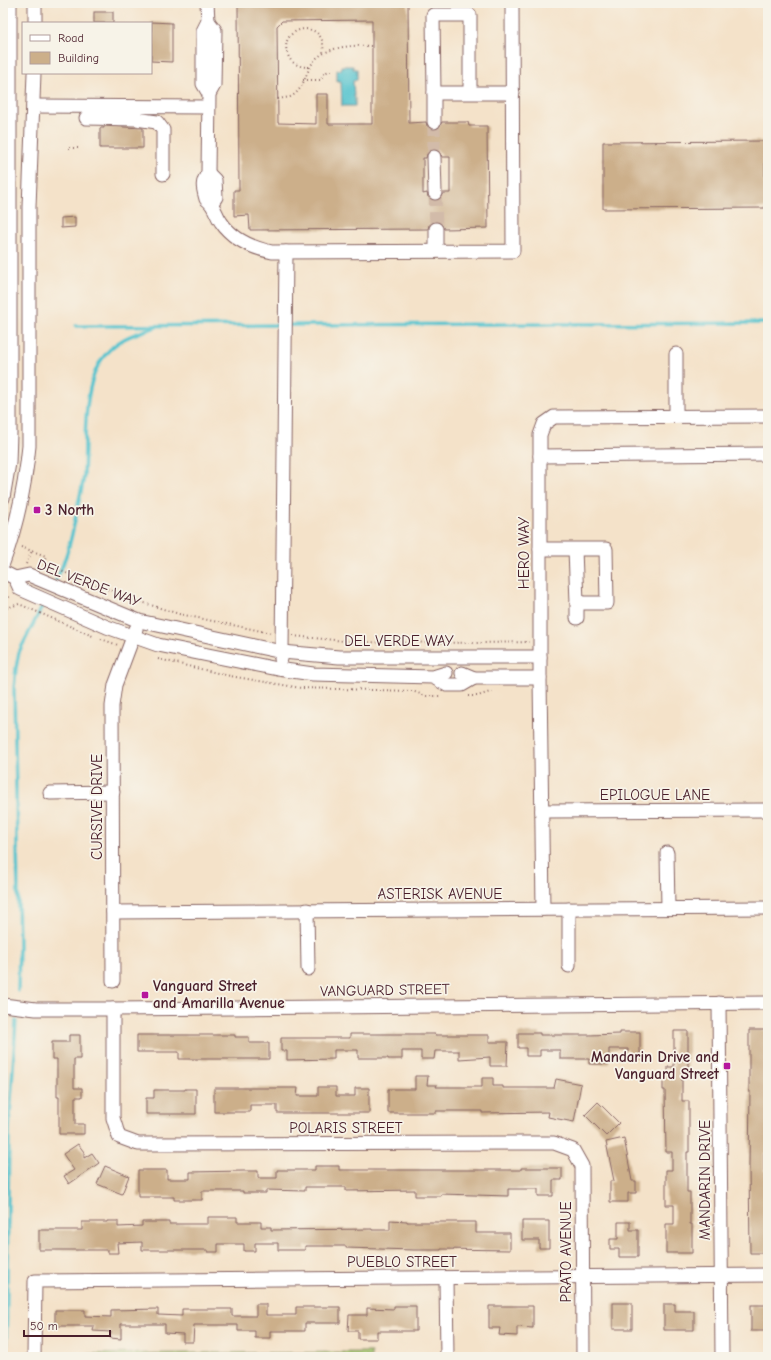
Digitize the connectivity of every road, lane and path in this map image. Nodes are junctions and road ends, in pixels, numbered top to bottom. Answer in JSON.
{"nodes":[{"id":1,"x":10,"y":3,"type":"edge"},
{"id":2,"x":36,"y":3,"type":"edge"},
{"id":3,"x":207,"y":3,"type":"edge"},
{"id":4,"x":512,"y":3,"type":"edge"},
{"id":5,"x":35,"y":22,"type":"edge"},
{"id":6,"x":372,"y":46,"type":"dead end"},
{"id":7,"x":323,"y":53,"type":"junction"},
{"id":8,"x":7,"y":65,"type":"edge"},
{"id":9,"x":309,"y":67,"type":"junction"},
{"id":10,"x":333,"y":71,"type":"dead end"},
{"id":11,"x":34,"y":74,"type":"edge"},
{"id":12,"x":303,"y":80,"type":"junction"},
{"id":13,"x":434,"y":93,"type":"junction"},
{"id":14,"x":470,"y":93,"type":"junction"},
{"id":15,"x":513,"y":93,"type":"junction"},
{"id":16,"x":278,"y":99,"type":"dead end"},
{"id":17,"x":33,"y":106,"type":"junction"},
{"id":18,"x":208,"y":107,"type":"junction"},
{"id":19,"x":86,"y":118,"type":"dead end"},
{"id":20,"x":434,"y":122,"type":"tunnel mouth"},
{"id":21,"x":69,"y":148,"type":"dead end"},
{"id":22,"x":79,"y":148,"type":"dead end"},
{"id":23,"x":434,"y":158,"type":"tunnel mouth"},
{"id":24,"x":163,"y":174,"type":"dead end"},
{"id":25,"x":435,"y":193,"type":"tunnel mouth"},
{"id":26,"x":436,"y":229,"type":"tunnel mouth"},
{"id":27,"x":436,"y":251,"type":"junction"},
{"id":28,"x":286,"y":252,"type":"junction"},
{"id":29,"x":676,"y":354,"type":"dead end"},
{"id":30,"x":676,"y":416,"type":"junction"},
{"id":31,"x":768,"y":416,"type":"edge"},
{"id":32,"x":768,"y":454,"type":"edge"},
{"id":33,"x":540,"y":456,"type":"junction"},
{"id":34,"x":3,"y":498,"type":"edge"},
{"id":35,"x":540,"y":549,"type":"junction"},
{"id":36,"x":575,"y":549,"type":"junction"},
{"id":37,"x":3,"y":563,"type":"edge"},
{"id":38,"x":9,"y":575,"type":"edge"},
{"id":39,"x":577,"y":603,"type":"junction"},
{"id":40,"x":577,"y":618,"type":"dead end"},
{"id":41,"x":139,"y":621,"type":"junction"},
{"id":42,"x":133,"y":636,"type":"junction"},
{"id":43,"x":282,"y":652,"type":"junction"},
{"id":44,"x":433,"y":657,"type":"junction"},
{"id":45,"x":540,"y":657,"type":"junction"},
{"id":46,"x":278,"y":669,"type":"junction"},
{"id":47,"x":440,"y":675,"type":"junction"},
{"id":48,"x":540,"y":678,"type":"junction"},
{"id":49,"x":113,"y":792,"type":"junction"},
{"id":50,"x":50,"y":793,"type":"dead end"},
{"id":51,"x":768,"y":810,"type":"edge"},
{"id":52,"x":542,"y":811,"type":"junction"},
{"id":53,"x":667,"y":853,"type":"dead end"},
{"id":54,"x":668,"y":908,"type":"junction"},
{"id":55,"x":768,"y":908,"type":"edge"},
{"id":56,"x":543,"y":909,"type":"junction"},
{"id":57,"x":569,"y":909,"type":"junction"},
{"id":58,"x":307,"y":910,"type":"junction"},
{"id":59,"x":113,"y":912,"type":"junction"},
{"id":60,"x":569,"y":966,"type":"dead end"},
{"id":61,"x":308,"y":969,"type":"dead end"},
{"id":62,"x":113,"y":981,"type":"dead end"},
{"id":63,"x":719,"y":1003,"type":"junction"},
{"id":64,"x":768,"y":1003,"type":"edge"},
{"id":65,"x":3,"y":1005,"type":"edge"},
{"id":66,"x":113,"y":1009,"type":"junction"},
{"id":67,"x":573,"y":1150,"type":"joint"},
{"id":68,"x":768,"y":1275,"type":"edge"},
{"id":69,"x":722,"y":1276,"type":"junction"},
{"id":70,"x":582,"y":1277,"type":"junction"},
{"id":71,"x":446,"y":1278,"type":"junction"},
{"id":72,"x":34,"y":1357,"type":"edge"},
{"id":73,"x":447,"y":1357,"type":"edge"},
{"id":74,"x":583,"y":1357,"type":"edge"},
{"id":75,"x":722,"y":1357,"type":"edge"}],
"edges":[{"from":1,"to":8,"type":"street"},
{"from":2,"to":5,"type":"street"},
{"from":3,"to":18,"type":"street"},
{"from":4,"to":15,"type":"street"},
{"from":6,"to":7,"type":"path"},
{"from":7,"to":9,"type":"path"},
{"from":7,"to":9,"type":"path"},
{"from":8,"to":34,"type":"street"},
{"from":9,"to":12,"type":"path"},
{"from":10,"to":12,"type":"path"},
{"from":11,"to":17,"type":"street"},
{"from":12,"to":16,"type":"path"},
{"from":13,"to":14,"type":"street"},
{"from":13,"to":14,"type":"street"},
{"from":13,"to":20,"type":"street"},
{"from":14,"to":15,"type":"street"},
{"from":15,"to":27,"type":"street"},
{"from":17,"to":18,"type":"street"},
{"from":17,"to":37,"type":"street"},
{"from":18,"to":28,"type":"street"},
{"from":19,"to":24,"type":"street"},
{"from":21,"to":22,"type":"path"},
{"from":23,"to":25,"type":"street"},
{"from":26,"to":27,"type":"street"},
{"from":27,"to":28,"type":"street"},
{"from":28,"to":43,"type":"street"},
{"from":29,"to":30,"type":"street"},
{"from":30,"to":31,"type":"street","name":"HERO WAY"},
{"from":30,"to":33,"type":"street","name":"HERO WAY"},
{"from":32,"to":33,"type":"street"},
{"from":33,"to":35,"type":"street","name":"HERO WAY"},
{"from":35,"to":36,"type":"street"},
{"from":35,"to":45,"type":"street","name":"HERO WAY"},
{"from":36,"to":39,"type":"street"},
{"from":36,"to":39,"type":"street"},
{"from":38,"to":41,"type":"street","name":"DEL VERDE WAY"},
{"from":38,"to":42,"type":"street","name":"DEL VERDE WAY"},
{"from":39,"to":40,"type":"street"},
{"from":41,"to":42,"type":"street","name":"CURSIVE DRIVE"},
{"from":41,"to":43,"type":"street","name":"DEL VERDE WAY"},
{"from":42,"to":46,"type":"street","name":"DEL VERDE WAY"},
{"from":42,"to":49,"type":"street","name":"CURSIVE DRIVE"},
{"from":43,"to":44,"type":"street","name":"DEL VERDE WAY"},
{"from":43,"to":46,"type":"street"},
{"from":44,"to":45,"type":"street","name":"DEL VERDE WAY"},
{"from":44,"to":47,"type":"street"},
{"from":45,"to":48,"type":"street","name":"HERO WAY"},
{"from":46,"to":47,"type":"street","name":"DEL VERDE WAY"},
{"from":47,"to":48,"type":"street","name":"DEL VERDE WAY"},
{"from":48,"to":52,"type":"street","name":"HERO WAY"},
{"from":49,"to":50,"type":"street"},
{"from":49,"to":59,"type":"street","name":"CURSIVE DRIVE"},
{"from":51,"to":52,"type":"street","name":"EPILOGUE LANE"},
{"from":52,"to":56,"type":"street","name":"HERO WAY"},
{"from":53,"to":54,"type":"street"},
{"from":54,"to":55,"type":"street","name":"ASTERISK AVENUE"},
{"from":54,"to":57,"type":"street","name":"ASTERISK AVENUE"},
{"from":56,"to":57,"type":"street","name":"ASTERISK AVENUE"},
{"from":56,"to":58,"type":"street","name":"ASTERISK AVENUE"},
{"from":57,"to":60,"type":"street"},
{"from":58,"to":59,"type":"street","name":"ASTERISK AVENUE"},
{"from":58,"to":61,"type":"street"},
{"from":59,"to":62,"type":"street","name":"CURSIVE DRIVE"},
{"from":63,"to":64,"type":"street","name":"VANGUARD STREET"},
{"from":63,"to":66,"type":"street","name":"VANGUARD STREET"},
{"from":63,"to":69,"type":"street","name":"MANDARIN DRIVE"},
{"from":65,"to":66,"type":"street","name":"VANGUARD STREET"},
{"from":66,"to":67,"type":"street","name":"POLARIS STREET"},
{"from":67,"to":70,"type":"street","name":"PRATO AVENUE"},
{"from":68,"to":69,"type":"street","name":"PUEBLO STREET"},
{"from":69,"to":70,"type":"street","name":"PUEBLO STREET"},
{"from":69,"to":75,"type":"street","name":"MANDARIN DRIVE"},
{"from":70,"to":71,"type":"street","name":"PUEBLO STREET"},
{"from":70,"to":74,"type":"street","name":"PRATO AVENUE"},
{"from":71,"to":72,"type":"street","name":"PUEBLO STREET"},
{"from":71,"to":73,"type":"street"}]}
